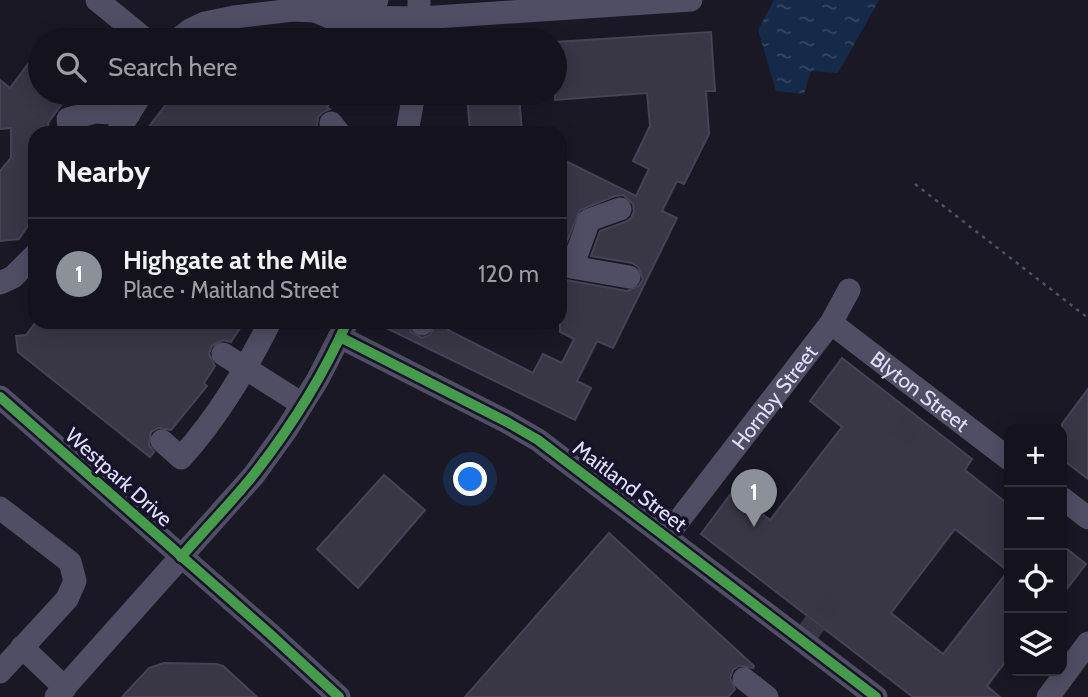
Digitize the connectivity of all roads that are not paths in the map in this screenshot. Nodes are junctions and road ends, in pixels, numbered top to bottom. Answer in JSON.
{"nodes":[{"id":1,"x":97,"y":0,"type":"edge"},
{"id":2,"x":377,"y":0,"type":"edge"},
{"id":3,"x":691,"y":0,"type":"edge"},
{"id":4,"x":499,"y":6,"type":"edge"},
{"id":5,"x":315,"y":11,"type":"junction"},
{"id":6,"x":420,"y":19,"type":"edge"},
{"id":7,"x":131,"y":28,"type":"edge"},
{"id":8,"x":195,"y":28,"type":"edge"},
{"id":9,"x":134,"y":105,"type":"edge"},
{"id":10,"x":412,"y":105,"type":"edge"},
{"id":11,"x":123,"y":123,"type":"edge"},
{"id":12,"x":69,"y":126,"type":"edge"},
{"id":13,"x":408,"y":126,"type":"edge"},
{"id":14,"x":620,"y":209,"type":"dead end"},
{"id":15,"x":28,"y":263,"type":"edge"},
{"id":16,"x":567,"y":264,"type":"edge"},
{"id":17,"x":567,"y":266,"type":"edge"},
{"id":18,"x":629,"y":276,"type":"dead end"},
{"id":19,"x":0,"y":283,"type":"edge"},
{"id":20,"x":849,"y":290,"type":"dead end"},
{"id":21,"x":831,"y":323,"type":"junction"},
{"id":22,"x":266,"y":329,"type":"edge"},
{"id":23,"x":343,"y":330,"type":"edge"},
{"id":24,"x":223,"y":354,"type":"dead end"},
{"id":25,"x":246,"y":367,"type":"junction"},
{"id":26,"x":0,"y":397,"type":"edge"},
{"id":27,"x":302,"y":404,"type":"junction"},
{"id":28,"x":162,"y":442,"type":"dead end"},
{"id":29,"x":1004,"y":456,"type":"edge"},
{"id":30,"x":1067,"y":502,"type":"edge"},
{"id":31,"x":0,"y":508,"type":"edge"},
{"id":32,"x":1088,"y":518,"type":"edge"},
{"id":33,"x":666,"y":537,"type":"junction"},
{"id":34,"x":180,"y":557,"type":"junction"},
{"id":35,"x":1088,"y":643,"type":"edge"},
{"id":36,"x":22,"y":648,"type":"junction"},
{"id":37,"x":0,"y":672,"type":"edge"},
{"id":38,"x":744,"y":679,"type":"dead end"},
{"id":39,"x":60,"y":692,"type":"edge"},
{"id":40,"x":1058,"y":694,"type":"edge"},
{"id":41,"x":338,"y":697,"type":"edge"},
{"id":42,"x":767,"y":697,"type":"edge"},
{"id":43,"x":876,"y":697,"type":"edge"}],
"edges":[{"from":1,"to":7,"type":"street"},
{"from":2,"to":5,"type":"street"},
{"from":3,"to":4,"type":"street"},
{"from":4,"to":6,"type":"street"},
{"from":5,"to":6,"type":"street"},
{"from":5,"to":8,"type":"street"},
{"from":9,"to":11,"type":"street"},
{"from":10,"to":13,"type":"street"},
{"from":11,"to":12,"type":"street"},
{"from":14,"to":16,"type":"street"},
{"from":15,"to":19,"type":"street"},
{"from":17,"to":18,"type":"street"},
{"from":20,"to":21,"type":"street","name":"Hornby Street"},
{"from":21,"to":29,"type":"street","name":"Blyton Street"},
{"from":21,"to":33,"type":"street","name":"Hornby Street"},
{"from":22,"to":25,"type":"street"},
{"from":23,"to":27,"type":"street"},
{"from":23,"to":33,"type":"street","name":"Maitland Street"},
{"from":24,"to":25,"type":"street"},
{"from":25,"to":27,"type":"street"},
{"from":25,"to":28,"type":"street"},
{"from":26,"to":34,"type":"street","name":"Westpark Drive"},
{"from":27,"to":34,"type":"street"},
{"from":30,"to":32,"type":"street"},
{"from":31,"to":36,"type":"street"},
{"from":33,"to":43,"type":"street","name":"Maitland Street"},
{"from":34,"to":39,"type":"street"},
{"from":34,"to":41,"type":"street","name":"Westpark Drive"},
{"from":35,"to":40,"type":"street"},
{"from":36,"to":37,"type":"street"},
{"from":36,"to":39,"type":"street"},
{"from":38,"to":42,"type":"street"}]}
